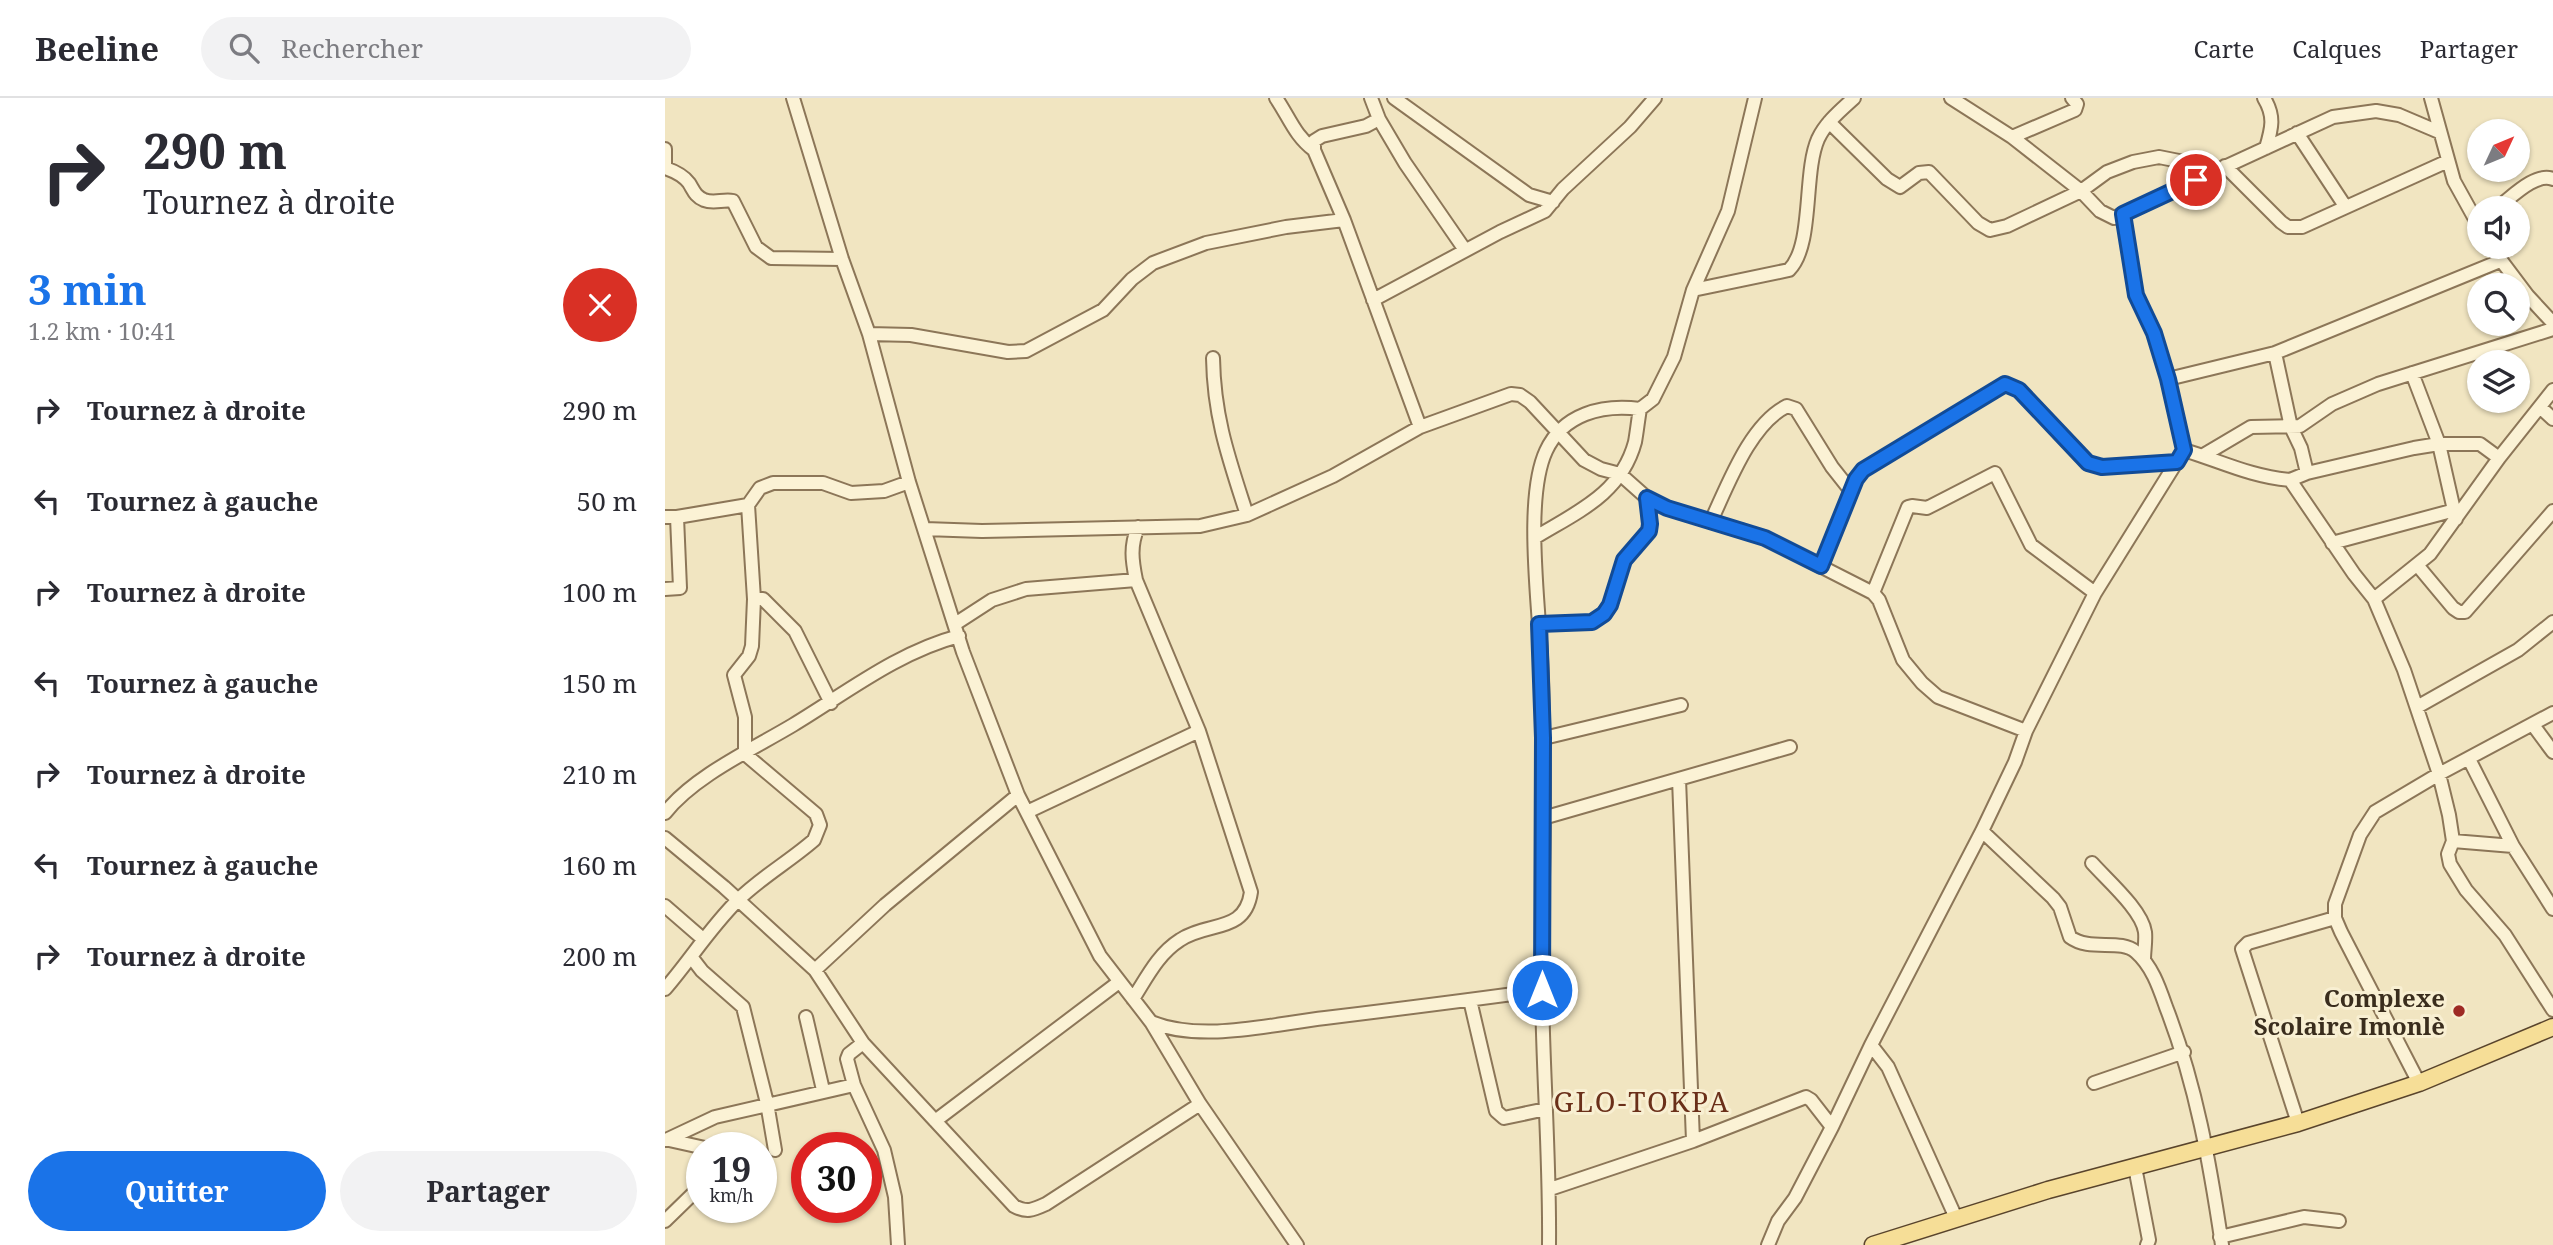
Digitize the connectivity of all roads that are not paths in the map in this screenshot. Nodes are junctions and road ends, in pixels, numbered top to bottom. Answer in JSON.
{"nodes":[{"id":1,"x":793,"y":98,"type":"edge"},
{"id":2,"x":1276,"y":98,"type":"edge"},
{"id":3,"x":1371,"y":98,"type":"edge"},
{"id":4,"x":1394,"y":98,"type":"edge"},
{"id":5,"x":1655,"y":98,"type":"edge"},
{"id":6,"x":1854,"y":98,"type":"edge"},
{"id":7,"x":1951,"y":98,"type":"edge"},
{"id":8,"x":2072,"y":98,"type":"edge"},
{"id":9,"x":2264,"y":98,"type":"edge"},
{"id":10,"x":2431,"y":98,"type":"edge"},
{"id":11,"x":1754,"y":99,"type":"edge"},
{"id":12,"x":1378,"y":119,"type":"junction"},
{"id":13,"x":1829,"y":121,"type":"junction"},
{"id":14,"x":2439,"y":132,"type":"junction"},
{"id":15,"x":2297,"y":133,"type":"junction"},
{"id":16,"x":2012,"y":137,"type":"junction"},
{"id":17,"x":2266,"y":148,"type":"junction"},
{"id":18,"x":665,"y":149,"type":"edge"},
{"id":19,"x":1314,"y":150,"type":"junction"},
{"id":20,"x":2448,"y":161,"type":"junction"},
{"id":21,"x":665,"y":166,"type":"edge"},
{"id":22,"x":2222,"y":168,"type":"junction"},
{"id":23,"x":2553,"y":179,"type":"edge"},
{"id":24,"x":2081,"y":191,"type":"junction"},
{"id":25,"x":1529,"y":195,"type":"junction"},
{"id":26,"x":2514,"y":196,"type":"edge"},
{"id":27,"x":1553,"y":202,"type":"junction"},
{"id":28,"x":2467,"y":203,"type":"edge"},
{"id":29,"x":2345,"y":206,"type":"junction"},
{"id":30,"x":2123,"y":214,"type":"junction"},
{"id":31,"x":1534,"y":218,"type":"junction"},
{"id":32,"x":1344,"y":220,"type":"junction"},
{"id":33,"x":1465,"y":250,"type":"junction"},
{"id":34,"x":842,"y":259,"type":"junction"},
{"id":35,"x":2500,"y":261,"type":"joint"},
{"id":36,"x":1693,"y":290,"type":"junction"},
{"id":37,"x":1373,"y":300,"type":"junction"},
{"id":38,"x":2553,"y":323,"type":"edge"},
{"id":39,"x":2553,"y":329,"type":"edge"},
{"id":40,"x":869,"y":334,"type":"junction"},
{"id":41,"x":2275,"y":353,"type":"junction"},
{"id":42,"x":1213,"y":358,"type":"dead end"},
{"id":43,"x":2412,"y":373,"type":"junction"},
{"id":44,"x":2168,"y":379,"type":"junction"},
{"id":45,"x":2553,"y":390,"type":"edge"},
{"id":46,"x":2540,"y":407,"type":"junction"},
{"id":47,"x":1640,"y":409,"type":"junction"},
{"id":48,"x":2553,"y":419,"type":"edge"},
{"id":49,"x":1420,"y":427,"type":"junction"},
{"id":50,"x":2291,"y":427,"type":"junction"},
{"id":51,"x":1557,"y":432,"type":"junction"},
{"id":52,"x":2439,"y":444,"type":"junction"},
{"id":53,"x":2184,"y":450,"type":"junction"},
{"id":54,"x":2202,"y":456,"type":"junction"},
{"id":55,"x":2499,"y":458,"type":"junction"},
{"id":56,"x":2177,"y":462,"type":"junction"},
{"id":57,"x":2307,"y":473,"type":"junction"},
{"id":58,"x":1619,"y":474,"type":"junction"},
{"id":59,"x":2290,"y":480,"type":"junction"},
{"id":60,"x":909,"y":482,"type":"junction"},
{"id":61,"x":1851,"y":491,"type":"junction"},
{"id":62,"x":1647,"y":498,"type":"junction"},
{"id":63,"x":748,"y":505,"type":"junction"},
{"id":64,"x":2553,"y":511,"type":"edge"},
{"id":65,"x":1247,"y":515,"type":"junction"},
{"id":66,"x":2456,"y":515,"type":"junction"},
{"id":67,"x":671,"y":517,"type":"edge"},
{"id":68,"x":1711,"y":521,"type":"junction"},
{"id":69,"x":1138,"y":527,"type":"junction"},
{"id":70,"x":925,"y":529,"type":"junction"},
{"id":71,"x":1536,"y":537,"type":"junction"},
{"id":72,"x":2332,"y":542,"type":"junction"},
{"id":73,"x":1821,"y":566,"type":"junction"},
{"id":74,"x":2418,"y":566,"type":"junction"},
{"id":75,"x":1136,"y":580,"type":"junction"},
{"id":76,"x":665,"y":589,"type":"edge"},
{"id":77,"x":1873,"y":593,"type":"junction"},
{"id":78,"x":2095,"y":593,"type":"junction"},
{"id":79,"x":754,"y":599,"type":"junction"},
{"id":80,"x":2374,"y":599,"type":"junction"},
{"id":81,"x":2553,"y":622,"type":"edge"},
{"id":82,"x":1539,"y":624,"type":"junction"},
{"id":83,"x":957,"y":630,"type":"junction"},
{"id":84,"x":831,"y":703,"type":"junction"},
{"id":85,"x":1681,"y":705,"type":"dead end"},
{"id":86,"x":2417,"y":707,"type":"junction"},
{"id":87,"x":2553,"y":713,"type":"edge"},
{"id":88,"x":2533,"y":725,"type":"junction"},
{"id":89,"x":1199,"y":730,"type":"junction"},
{"id":90,"x":2026,"y":732,"type":"junction"},
{"id":91,"x":1543,"y":738,"type":"junction"},
{"id":92,"x":1790,"y":747,"type":"dead end"},
{"id":93,"x":2553,"y":752,"type":"edge"},
{"id":94,"x":745,"y":754,"type":"junction"},
{"id":95,"x":2469,"y":759,"type":"junction"},
{"id":96,"x":2438,"y":774,"type":"junction"},
{"id":97,"x":1679,"y":779,"type":"junction"},
{"id":98,"x":1018,"y":796,"type":"junction"},
{"id":99,"x":1027,"y":812,"type":"junction"},
{"id":100,"x":665,"y":813,"type":"edge"},
{"id":101,"x":1543,"y":818,"type":"junction"},
{"id":102,"x":1982,"y":831,"type":"junction"},
{"id":103,"x":665,"y":838,"type":"edge"},
{"id":104,"x":2453,"y":841,"type":"junction"},
{"id":105,"x":2513,"y":846,"type":"junction"},
{"id":106,"x":2092,"y":863,"type":"dead end"},
{"id":107,"x":738,"y":900,"type":"junction"},
{"id":108,"x":665,"y":906,"type":"edge"},
{"id":109,"x":2553,"y":909,"type":"edge"},
{"id":110,"x":2335,"y":919,"type":"junction"},
{"id":111,"x":703,"y":939,"type":"junction"},
{"id":112,"x":692,"y":958,"type":"junction"},
{"id":113,"x":2144,"y":960,"type":"junction"},
{"id":114,"x":815,"y":970,"type":"junction"},
{"id":115,"x":1119,"y":982,"type":"junction"},
{"id":116,"x":665,"y":989,"type":"edge"},
{"id":117,"x":1542,"y":990,"type":"junction"},
{"id":118,"x":1133,"y":999,"type":"junction"},
{"id":119,"x":1470,"y":1000,"type":"junction"},
{"id":120,"x":2553,"y":1010,"type":"edge"},
{"id":121,"x":806,"y":1017,"type":"dead end"},
{"id":122,"x":1151,"y":1023,"type":"junction"},
{"id":123,"x":2553,"y":1027,"type":"edge"},
{"id":124,"x":863,"y":1042,"type":"junction"},
{"id":125,"x":1871,"y":1045,"type":"junction"},
{"id":126,"x":2184,"y":1052,"type":"junction"},
{"id":127,"x":2094,"y":1083,"type":"dead end"},
{"id":128,"x":2419,"y":1083,"type":"junction"},
{"id":129,"x":854,"y":1085,"type":"junction"},
{"id":130,"x":823,"y":1090,"type":"junction"},
{"id":131,"x":767,"y":1103,"type":"junction"},
{"id":132,"x":1200,"y":1104,"type":"junction"},
{"id":133,"x":1546,"y":1109,"type":"junction"},
{"id":134,"x":935,"y":1121,"type":"junction"},
{"id":135,"x":2298,"y":1123,"type":"junction"},
{"id":136,"x":1832,"y":1127,"type":"junction"},
{"id":137,"x":772,"y":1132,"type":"edge"},
{"id":138,"x":665,"y":1139,"type":"edge"},
{"id":139,"x":1693,"y":1141,"type":"junction"},
{"id":140,"x":686,"y":1144,"type":"edge"},
{"id":141,"x":2207,"y":1148,"type":"junction"},
{"id":142,"x":2135,"y":1167,"type":"junction"},
{"id":143,"x":1550,"y":1189,"type":"junction"},
{"id":144,"x":686,"y":1201,"type":"edge"},
{"id":145,"x":1956,"y":1218,"type":"junction"},
{"id":146,"x":665,"y":1221,"type":"edge"},
{"id":147,"x":2339,"y":1221,"type":"dead end"},
{"id":148,"x":2221,"y":1241,"type":"edge"},
{"id":149,"x":1882,"y":1243,"type":"edge"},
{"id":150,"x":898,"y":1245,"type":"edge"},
{"id":151,"x":1297,"y":1245,"type":"edge"},
{"id":152,"x":1549,"y":1245,"type":"edge"},
{"id":153,"x":1768,"y":1245,"type":"edge"},
{"id":154,"x":2147,"y":1245,"type":"edge"}],
"edges":[{"from":1,"to":34,"type":"street"},
{"from":2,"to":19,"type":"street"},
{"from":3,"to":12,"type":"street"},
{"from":4,"to":25,"type":"street"},
{"from":5,"to":27,"type":"street"},
{"from":6,"to":13,"type":"street"},
{"from":7,"to":16,"type":"street"},
{"from":8,"to":16,"type":"street"},
{"from":9,"to":17,"type":"street"},
{"from":10,"to":14,"type":"street"},
{"from":11,"to":36,"type":"street"},
{"from":12,"to":19,"type":"street"},
{"from":12,"to":33,"type":"street"},
{"from":13,"to":24,"type":"street"},
{"from":13,"to":36,"type":"street"},
{"from":14,"to":15,"type":"street"},
{"from":14,"to":20,"type":"street"},
{"from":15,"to":17,"type":"street"},
{"from":15,"to":29,"type":"street"},
{"from":16,"to":24,"type":"street"},
{"from":17,"to":22,"type":"street"},
{"from":18,"to":21,"type":"street"},
{"from":19,"to":32,"type":"street"},
{"from":20,"to":28,"type":"street"},
{"from":20,"to":29,"type":"street"},
{"from":21,"to":34,"type":"street"},
{"from":22,"to":24,"type":"street"},
{"from":22,"to":29,"type":"street"},
{"from":22,"to":30,"type":"street"},
{"from":23,"to":26,"type":"street"},
{"from":24,"to":30,"type":"street"},
{"from":25,"to":27,"type":"street"},
{"from":25,"to":31,"type":"street"},
{"from":27,"to":31,"type":"street"},
{"from":30,"to":44,"type":"street"},
{"from":31,"to":33,"type":"street"},
{"from":32,"to":37,"type":"street"},
{"from":32,"to":40,"type":"street"},
{"from":33,"to":37,"type":"street"},
{"from":34,"to":40,"type":"street"},
{"from":35,"to":38,"type":"street"},
{"from":35,"to":41,"type":"street"},
{"from":36,"to":47,"type":"street"},
{"from":37,"to":49,"type":"street"},
{"from":39,"to":43,"type":"street"},
{"from":40,"to":60,"type":"street"},
{"from":41,"to":44,"type":"street"},
{"from":41,"to":50,"type":"street"},
{"from":42,"to":65,"type":"street"},
{"from":43,"to":50,"type":"street"},
{"from":43,"to":52,"type":"street"},
{"from":44,"to":53,"type":"street"},
{"from":45,"to":46,"type":"street"},
{"from":46,"to":48,"type":"street"},
{"from":46,"to":55,"type":"street"},
{"from":47,"to":51,"type":"street"},
{"from":47,"to":58,"type":"street"},
{"from":49,"to":51,"type":"street"},
{"from":49,"to":65,"type":"street"},
{"from":50,"to":54,"type":"street"},
{"from":50,"to":57,"type":"street"},
{"from":51,"to":58,"type":"street"},
{"from":51,"to":71,"type":"street"},
{"from":52,"to":55,"type":"street"},
{"from":52,"to":57,"type":"street"},
{"from":52,"to":66,"type":"street"},
{"from":53,"to":54,"type":"street"},
{"from":53,"to":56,"type":"street"},
{"from":54,"to":59,"type":"street"},
{"from":55,"to":66,"type":"street"},
{"from":56,"to":61,"type":"street"},
{"from":56,"to":78,"type":"street"},
{"from":57,"to":59,"type":"street"},
{"from":58,"to":62,"type":"street"},
{"from":58,"to":71,"type":"street"},
{"from":59,"to":72,"type":"street"},
{"from":60,"to":63,"type":"street"},
{"from":60,"to":70,"type":"street"},
{"from":61,"to":68,"type":"street"},
{"from":61,"to":73,"type":"street"},
{"from":62,"to":68,"type":"street"},
{"from":62,"to":82,"type":"street"},
{"from":63,"to":67,"type":"street"},
{"from":63,"to":79,"type":"street"},
{"from":64,"to":74,"type":"street"},
{"from":65,"to":69,"type":"street"},
{"from":66,"to":72,"type":"street"},
{"from":66,"to":74,"type":"street"},
{"from":67,"to":76,"type":"street"},
{"from":68,"to":73,"type":"street"},
{"from":69,"to":70,"type":"street"},
{"from":69,"to":75,"type":"street"},
{"from":70,"to":83,"type":"street"},
{"from":71,"to":82,"type":"street"},
{"from":72,"to":80,"type":"street"},
{"from":73,"to":77,"type":"street"},
{"from":74,"to":80,"type":"street"},
{"from":75,"to":83,"type":"street"},
{"from":75,"to":89,"type":"street"},
{"from":77,"to":78,"type":"street"},
{"from":77,"to":90,"type":"street"},
{"from":78,"to":90,"type":"street"},
{"from":79,"to":84,"type":"street"},
{"from":79,"to":94,"type":"street"},
{"from":80,"to":86,"type":"street"},
{"from":81,"to":86,"type":"street"},
{"from":82,"to":91,"type":"street"},
{"from":83,"to":84,"type":"street"},
{"from":83,"to":98,"type":"street"},
{"from":84,"to":94,"type":"street"},
{"from":85,"to":91,"type":"street"},
{"from":86,"to":96,"type":"street"},
{"from":87,"to":88,"type":"street"},
{"from":88,"to":93,"type":"street"},
{"from":88,"to":95,"type":"street"},
{"from":89,"to":99,"type":"street"},
{"from":89,"to":118,"type":"street"},
{"from":90,"to":102,"type":"street"},
{"from":91,"to":101,"type":"street"},
{"from":92,"to":97,"type":"street"},
{"from":94,"to":100,"type":"street"},
{"from":94,"to":107,"type":"street"},
{"from":95,"to":96,"type":"street"},
{"from":95,"to":105,"type":"street"},
{"from":96,"to":104,"type":"street"},
{"from":96,"to":110,"type":"street"},
{"from":97,"to":101,"type":"street"},
{"from":97,"to":139,"type":"street"},
{"from":98,"to":99,"type":"street"},
{"from":98,"to":114,"type":"street"},
{"from":99,"to":115,"type":"street"},
{"from":101,"to":117,"type":"street"},
{"from":102,"to":113,"type":"street"},
{"from":102,"to":125,"type":"street"},
{"from":103,"to":107,"type":"street"},
{"from":104,"to":105,"type":"street"},
{"from":104,"to":120,"type":"street"},
{"from":105,"to":109,"type":"street"},
{"from":106,"to":113,"type":"street"},
{"from":107,"to":111,"type":"street"},
{"from":107,"to":114,"type":"street"},
{"from":108,"to":111,"type":"street"},
{"from":110,"to":128,"type":"street"},
{"from":110,"to":135,"type":"street"},
{"from":111,"to":112,"type":"street"},
{"from":112,"to":116,"type":"street"},
{"from":112,"to":131,"type":"street"},
{"from":113,"to":126,"type":"street"},
{"from":114,"to":124,"type":"street"},
{"from":115,"to":118,"type":"street"},
{"from":115,"to":134,"type":"street"},
{"from":117,"to":119,"type":"street"},
{"from":117,"to":133,"type":"street"},
{"from":118,"to":122,"type":"street"},
{"from":119,"to":122,"type":"street"},
{"from":119,"to":133,"type":"street"},
{"from":121,"to":130,"type":"street"},
{"from":122,"to":132,"type":"street"},
{"from":123,"to":128,"type":"main road"},
{"from":124,"to":129,"type":"street"},
{"from":124,"to":134,"type":"street"},
{"from":125,"to":136,"type":"street"},
{"from":125,"to":145,"type":"street"},
{"from":126,"to":127,"type":"street"},
{"from":126,"to":141,"type":"street"},
{"from":128,"to":135,"type":"main road"},
{"from":129,"to":130,"type":"street"},
{"from":129,"to":150,"type":"street"},
{"from":130,"to":131,"type":"street"},
{"from":131,"to":137,"type":"street"},
{"from":131,"to":138,"type":"street"},
{"from":132,"to":134,"type":"street"},
{"from":132,"to":151,"type":"street"},
{"from":133,"to":143,"type":"street"},
{"from":135,"to":141,"type":"main road"},
{"from":136,"to":139,"type":"street"},
{"from":136,"to":153,"type":"street"},
{"from":138,"to":140,"type":"street"},
{"from":139,"to":143,"type":"street"},
{"from":141,"to":142,"type":"main road"},
{"from":141,"to":148,"type":"street"},
{"from":142,"to":145,"type":"main road"},
{"from":142,"to":154,"type":"street"},
{"from":143,"to":152,"type":"street"},
{"from":144,"to":146,"type":"street"},
{"from":145,"to":149,"type":"main road"},
{"from":147,"to":148,"type":"street"}]}
